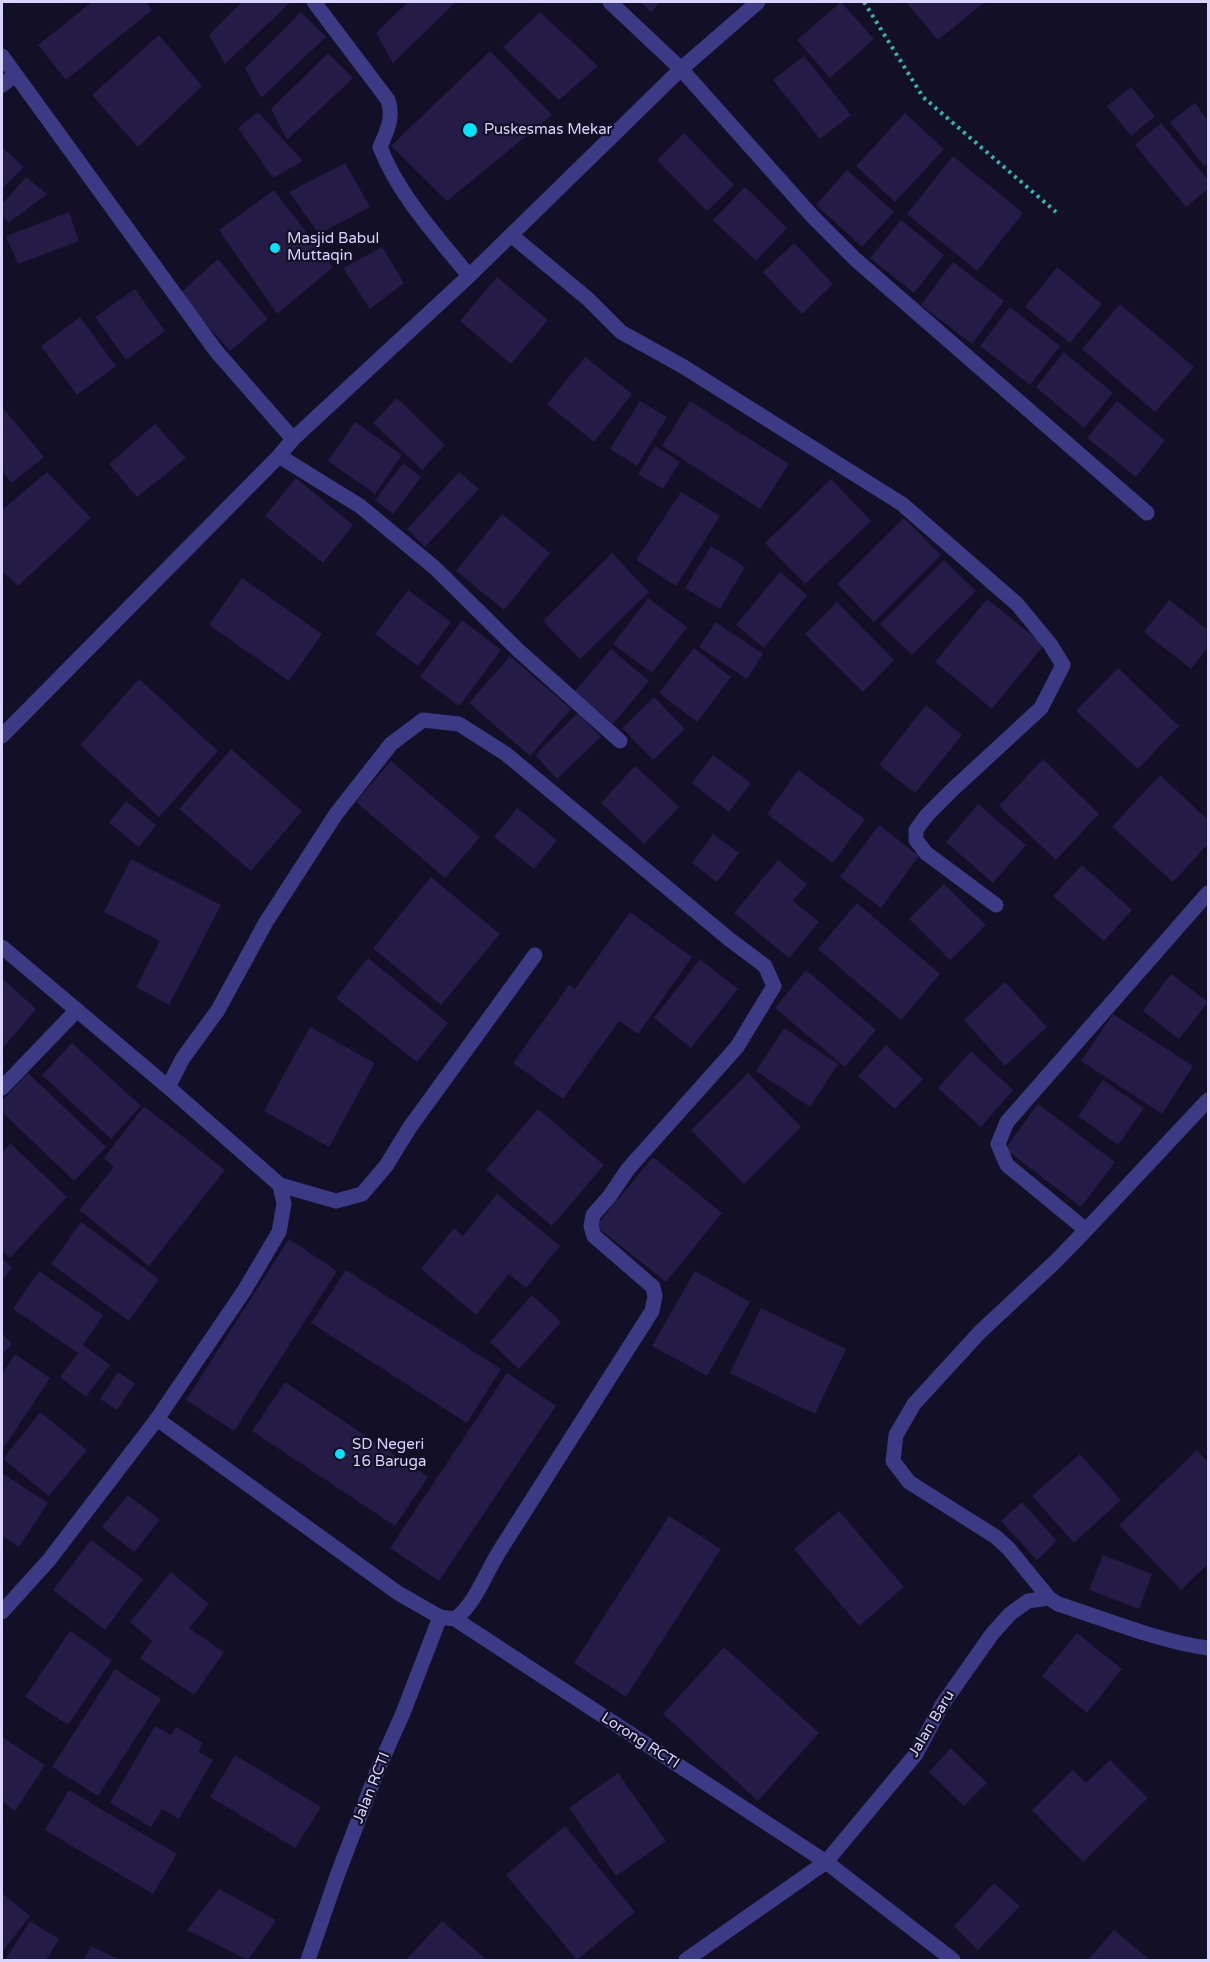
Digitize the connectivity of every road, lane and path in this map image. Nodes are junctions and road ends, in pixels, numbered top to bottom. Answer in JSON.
{"nodes":[{"id":1,"x":314,"y":2,"type":"edge"},
{"id":2,"x":610,"y":2,"type":"edge"},
{"id":3,"x":758,"y":2,"type":"edge"},
{"id":4,"x":864,"y":2,"type":"edge"},
{"id":5,"x":2,"y":56,"type":"edge"},
{"id":6,"x":681,"y":69,"type":"junction"},
{"id":7,"x":15,"y":75,"type":"junction"},
{"id":8,"x":2,"y":85,"type":"edge"},
{"id":9,"x":1056,"y":212,"type":"dead end"},
{"id":10,"x":511,"y":235,"type":"junction"},
{"id":11,"x":469,"y":276,"type":"junction"},
{"id":12,"x":293,"y":439,"type":"junction"},
{"id":13,"x":279,"y":456,"type":"junction"},
{"id":14,"x":1147,"y":513,"type":"dead end"},
{"id":15,"x":2,"y":735,"type":"edge"},
{"id":16,"x":620,"y":741,"type":"dead end"},
{"id":17,"x":1209,"y":893,"type":"edge"},
{"id":18,"x":996,"y":905,"type":"dead end"},
{"id":19,"x":2,"y":947,"type":"edge"},
{"id":20,"x":535,"y":955,"type":"dead end"},
{"id":21,"x":77,"y":1010,"type":"junction"},
{"id":22,"x":168,"y":1087,"type":"junction"},
{"id":23,"x":2,"y":1088,"type":"edge"},
{"id":24,"x":1209,"y":1100,"type":"edge"},
{"id":25,"x":280,"y":1185,"type":"junction"},
{"id":26,"x":1086,"y":1230,"type":"junction"},
{"id":27,"x":158,"y":1419,"type":"junction"},
{"id":28,"x":1049,"y":1598,"type":"junction"},
{"id":29,"x":2,"y":1612,"type":"edge"},
{"id":30,"x":448,"y":1618,"type":"junction"},
{"id":31,"x":1209,"y":1648,"type":"edge"},
{"id":32,"x":826,"y":1862,"type":"junction"},
{"id":33,"x":308,"y":1960,"type":"edge"},
{"id":34,"x":686,"y":1960,"type":"edge"},
{"id":35,"x":953,"y":1960,"type":"edge"}],
"edges":[{"from":1,"to":11,"type":"street"},
{"from":2,"to":6,"type":"street"},
{"from":3,"to":6,"type":"street"},
{"from":4,"to":9,"type":"path"},
{"from":5,"to":7,"type":"street"},
{"from":6,"to":10,"type":"street"},
{"from":6,"to":14,"type":"street"},
{"from":7,"to":8,"type":"street"},
{"from":7,"to":12,"type":"street"},
{"from":10,"to":11,"type":"street"},
{"from":10,"to":18,"type":"street"},
{"from":11,"to":12,"type":"street"},
{"from":12,"to":13,"type":"street"},
{"from":13,"to":15,"type":"street"},
{"from":13,"to":16,"type":"street"},
{"from":17,"to":26,"type":"street"},
{"from":19,"to":21,"type":"street"},
{"from":20,"to":25,"type":"street"},
{"from":21,"to":22,"type":"street"},
{"from":21,"to":23,"type":"street"},
{"from":22,"to":25,"type":"street"},
{"from":22,"to":30,"type":"street","name":"Jalan RCTI"},
{"from":24,"to":26,"type":"street"},
{"from":25,"to":27,"type":"street"},
{"from":26,"to":28,"type":"street"},
{"from":27,"to":29,"type":"street"},
{"from":27,"to":30,"type":"street","name":"Lorong RCTI"},
{"from":28,"to":31,"type":"street"},
{"from":28,"to":32,"type":"street","name":"Jalan Baru"},
{"from":30,"to":32,"type":"street","name":"Lorong RCTI"},
{"from":30,"to":33,"type":"street","name":"Jalan RCTI"},
{"from":32,"to":34,"type":"street","name":"Jalan Baru"},
{"from":32,"to":35,"type":"street","name":"Lorong RCTI"}]}
